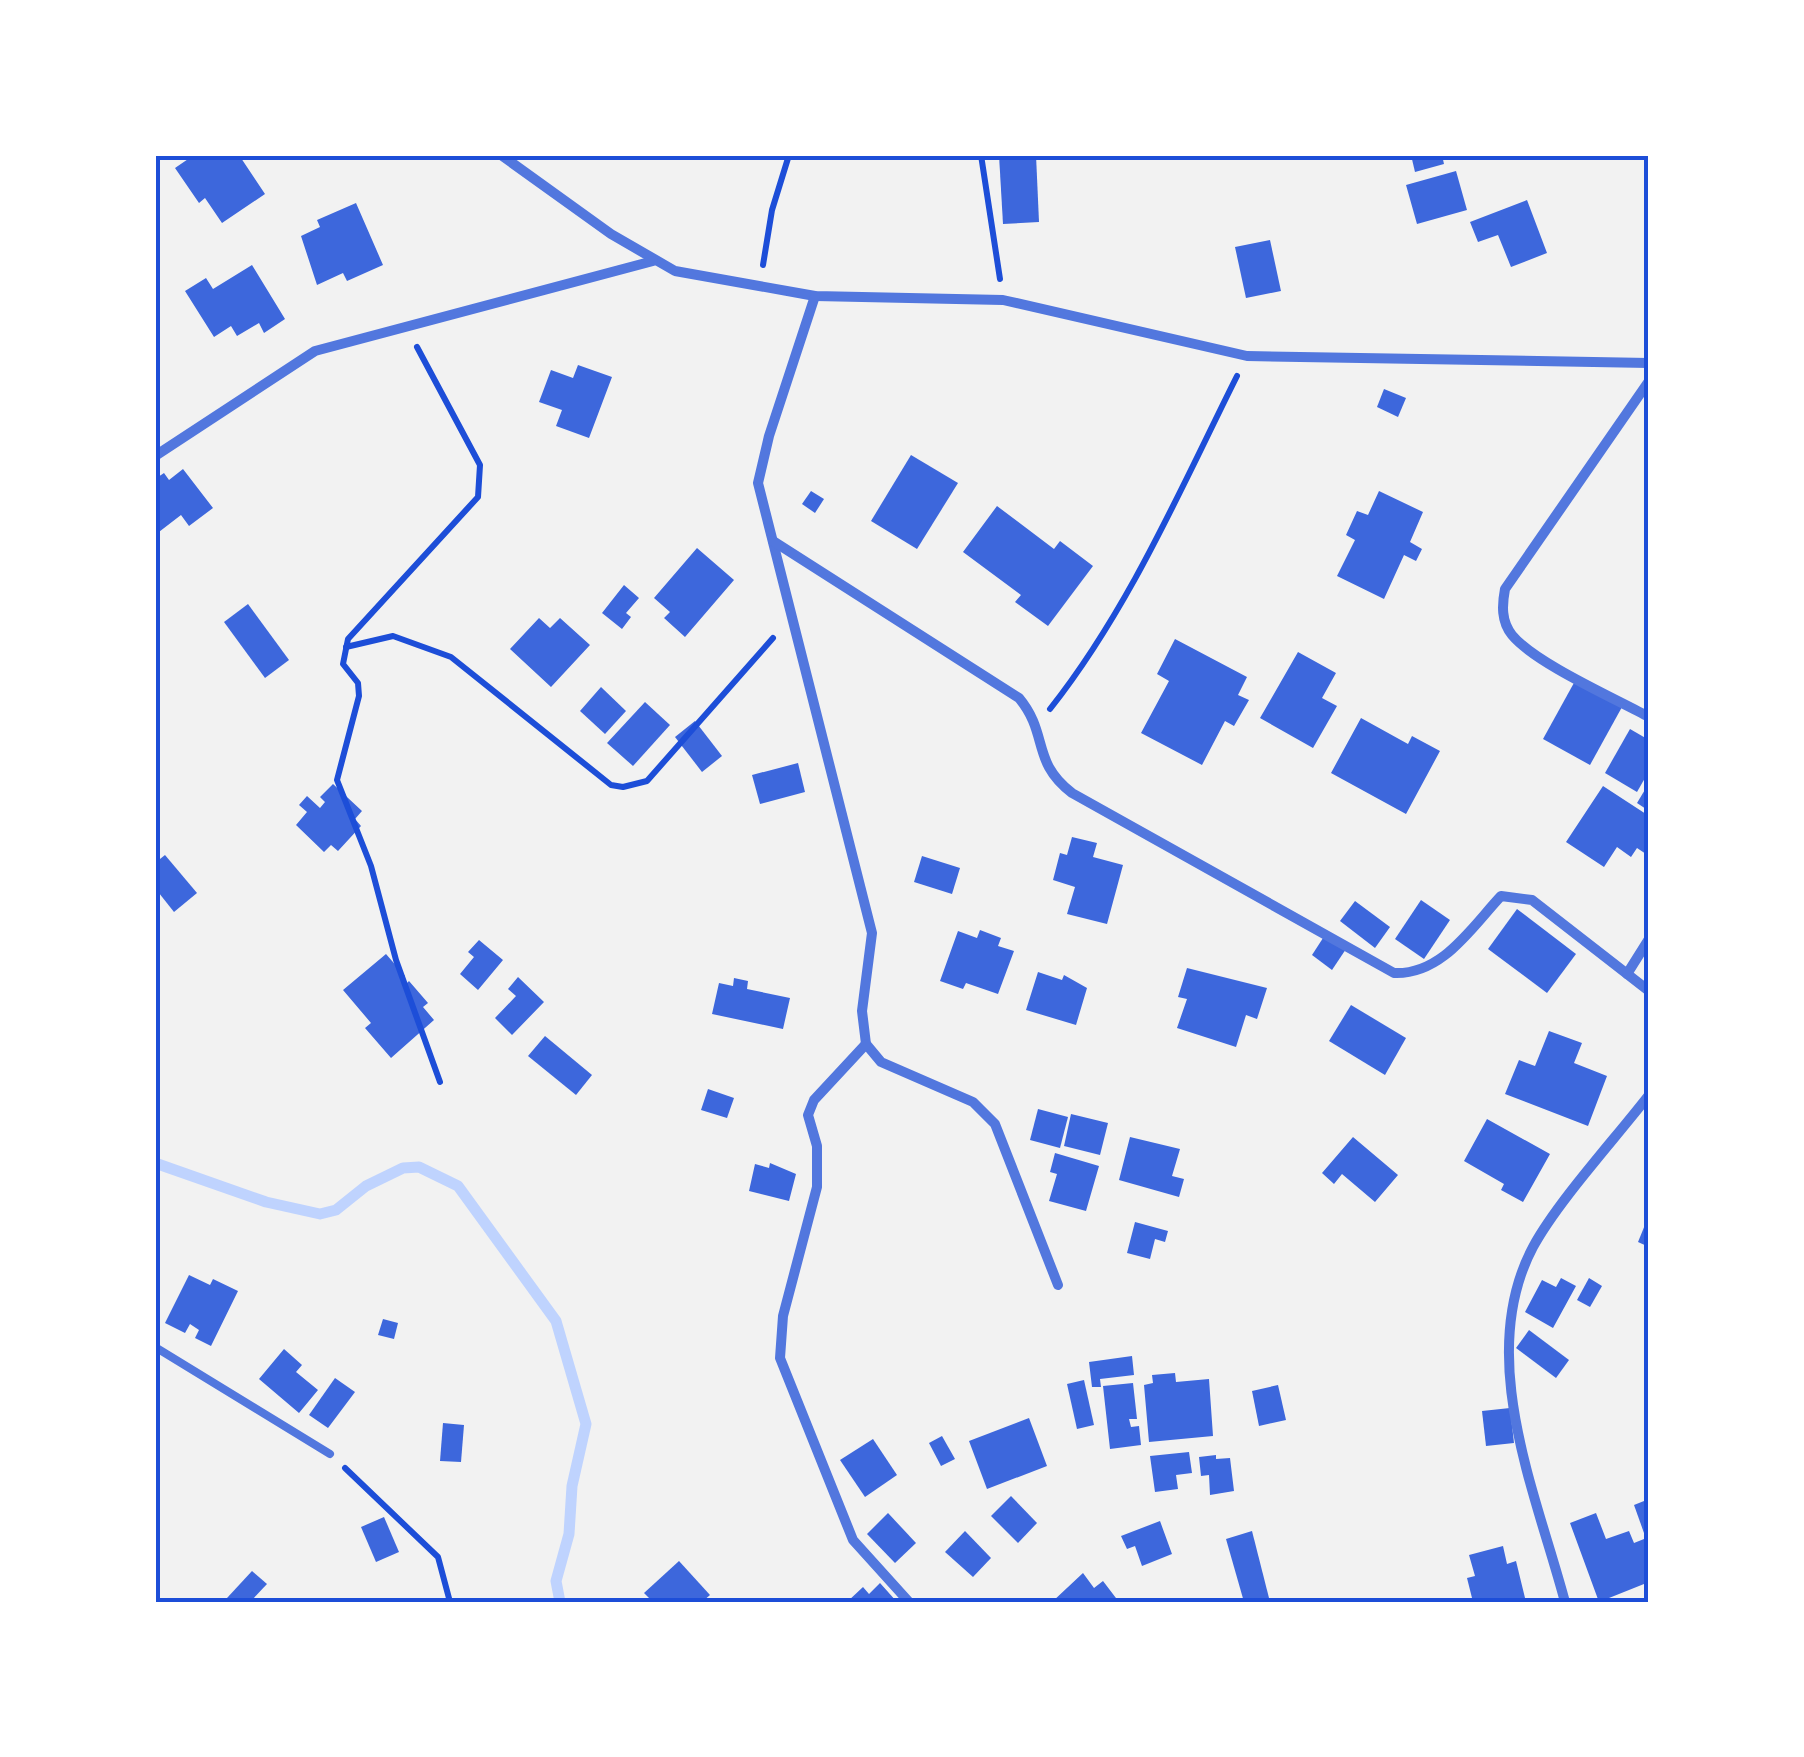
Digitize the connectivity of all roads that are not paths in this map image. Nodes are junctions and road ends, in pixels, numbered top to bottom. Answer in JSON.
{"nodes":[{"id":1,"x":501,"y":155,"type":"edge"},
{"id":2,"x":654,"y":260,"type":"junction"},
{"id":3,"x":816,"y":296,"type":"junction"},
{"id":4,"x":1649,"y":363,"type":"edge"},
{"id":5,"x":1649,"y":381,"type":"edge"},
{"id":6,"x":155,"y":456,"type":"edge"},
{"id":7,"x":772,"y":540,"type":"junction"},
{"id":8,"x":1649,"y":717,"type":"edge"},
{"id":9,"x":1649,"y":940,"type":"edge"},
{"id":10,"x":1627,"y":974,"type":"junction"},
{"id":11,"x":1649,"y":992,"type":"edge"},
{"id":12,"x":866,"y":1044,"type":"junction"},
{"id":13,"x":1649,"y":1096,"type":"edge"},
{"id":14,"x":1058,"y":1285,"type":"dead end"},
{"id":15,"x":155,"y":1347,"type":"edge"},
{"id":16,"x":330,"y":1454,"type":"road end"},
{"id":17,"x":909,"y":1602,"type":"edge"},
{"id":18,"x":1565,"y":1602,"type":"edge"}],
"edges":[{"from":1,"to":2,"type":"street"},
{"from":2,"to":3,"type":"street"},
{"from":2,"to":6,"type":"street"},
{"from":3,"to":4,"type":"street"},
{"from":3,"to":7,"type":"street"},
{"from":5,"to":8,"type":"street"},
{"from":7,"to":10,"type":"street"},
{"from":7,"to":12,"type":"street"},
{"from":9,"to":10,"type":"street"},
{"from":10,"to":11,"type":"street"},
{"from":12,"to":14,"type":"street"},
{"from":12,"to":17,"type":"street"},
{"from":13,"to":18,"type":"street"},
{"from":15,"to":16,"type":"lane"}]}
